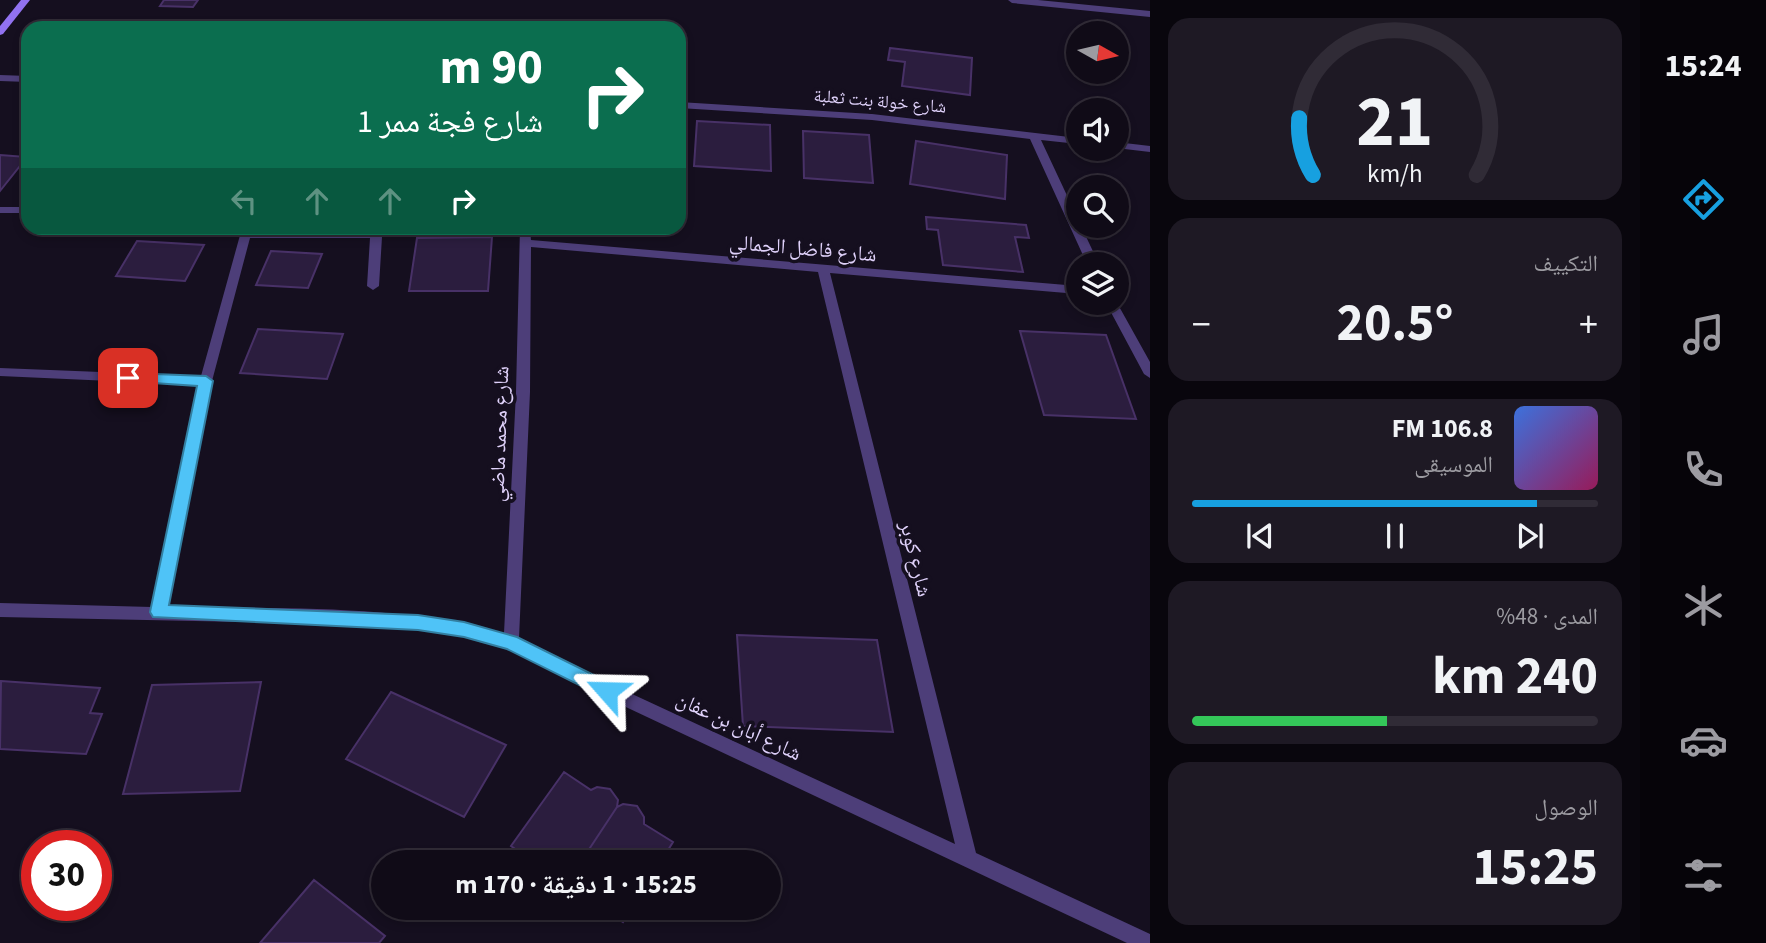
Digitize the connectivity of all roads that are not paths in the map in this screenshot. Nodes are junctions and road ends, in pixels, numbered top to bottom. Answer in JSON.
{"nodes":[{"id":1,"x":26,"y":0,"type":"edge"},
{"id":2,"x":1012,"y":0,"type":"edge"},
{"id":3,"x":1150,"y":14,"type":"edge"},
{"id":4,"x":0,"y":32,"type":"edge"},
{"id":5,"x":0,"y":78,"type":"edge"},
{"id":6,"x":21,"y":79,"type":"edge"},
{"id":7,"x":686,"y":105,"type":"edge"},
{"id":8,"x":1034,"y":135,"type":"junction"},
{"id":9,"x":1066,"y":139,"type":"edge"},
{"id":10,"x":1129,"y":147,"type":"edge"},
{"id":11,"x":1150,"y":149,"type":"edge"},
{"id":12,"x":0,"y":210,"type":"edge"},
{"id":13,"x":21,"y":211,"type":"edge"},
{"id":14,"x":245,"y":235,"type":"edge"},
{"id":15,"x":374,"y":235,"type":"edge"},
{"id":16,"x":526,"y":235,"type":"edge"},
{"id":17,"x":525,"y":243,"type":"junction"},
{"id":18,"x":1088,"y":252,"type":"edge"},
{"id":19,"x":823,"y":269,"type":"junction"},
{"id":20,"x":373,"y":286,"type":"dead end"},
{"id":21,"x":1066,"y":289,"type":"edge"},
{"id":22,"x":1118,"y":315,"type":"edge"},
{"id":23,"x":0,"y":372,"type":"edge"},
{"id":24,"x":1150,"y":374,"type":"edge"},
{"id":25,"x":206,"y":381,"type":"junction"},
{"id":26,"x":0,"y":610,"type":"edge"},
{"id":27,"x":159,"y":612,"type":"junction"},
{"id":28,"x":511,"y":642,"type":"junction"},
{"id":29,"x":968,"y":859,"type":"junction"},
{"id":30,"x":1148,"y":943,"type":"edge"}],
"edges":[{"from":1,"to":4,"type":"street"},
{"from":2,"to":3,"type":"street"},
{"from":5,"to":6,"type":"street"},
{"from":7,"to":8,"type":"street","name":"شارع خولة بنت ثعلبة"},
{"from":8,"to":9,"type":"street","name":"شارع خولة بنت ثعلبة"},
{"from":8,"to":18,"type":"street"},
{"from":10,"to":11,"type":"street"},
{"from":12,"to":13,"type":"street"},
{"from":14,"to":25,"type":"street"},
{"from":15,"to":20,"type":"street"},
{"from":16,"to":17,"type":"street","name":"شارع محمد ماضي"},
{"from":17,"to":19,"type":"street","name":"شارع فاضل الجمالي"},
{"from":17,"to":28,"type":"street","name":"شارع محمد ماضي"},
{"from":19,"to":21,"type":"street","name":"شارع فاضل الجمالي"},
{"from":19,"to":29,"type":"street","name":"شارع كوبر"},
{"from":22,"to":24,"type":"street"},
{"from":23,"to":25,"type":"street"},
{"from":25,"to":27,"type":"street"},
{"from":26,"to":27,"type":"street","name":"شارع أبان بن عفان"},
{"from":27,"to":28,"type":"street","name":"شارع أبان بن عفان"},
{"from":28,"to":29,"type":"street","name":"شارع أبان بن عفان"},
{"from":29,"to":30,"type":"street","name":"شارع أبان بن عفان"}]}
